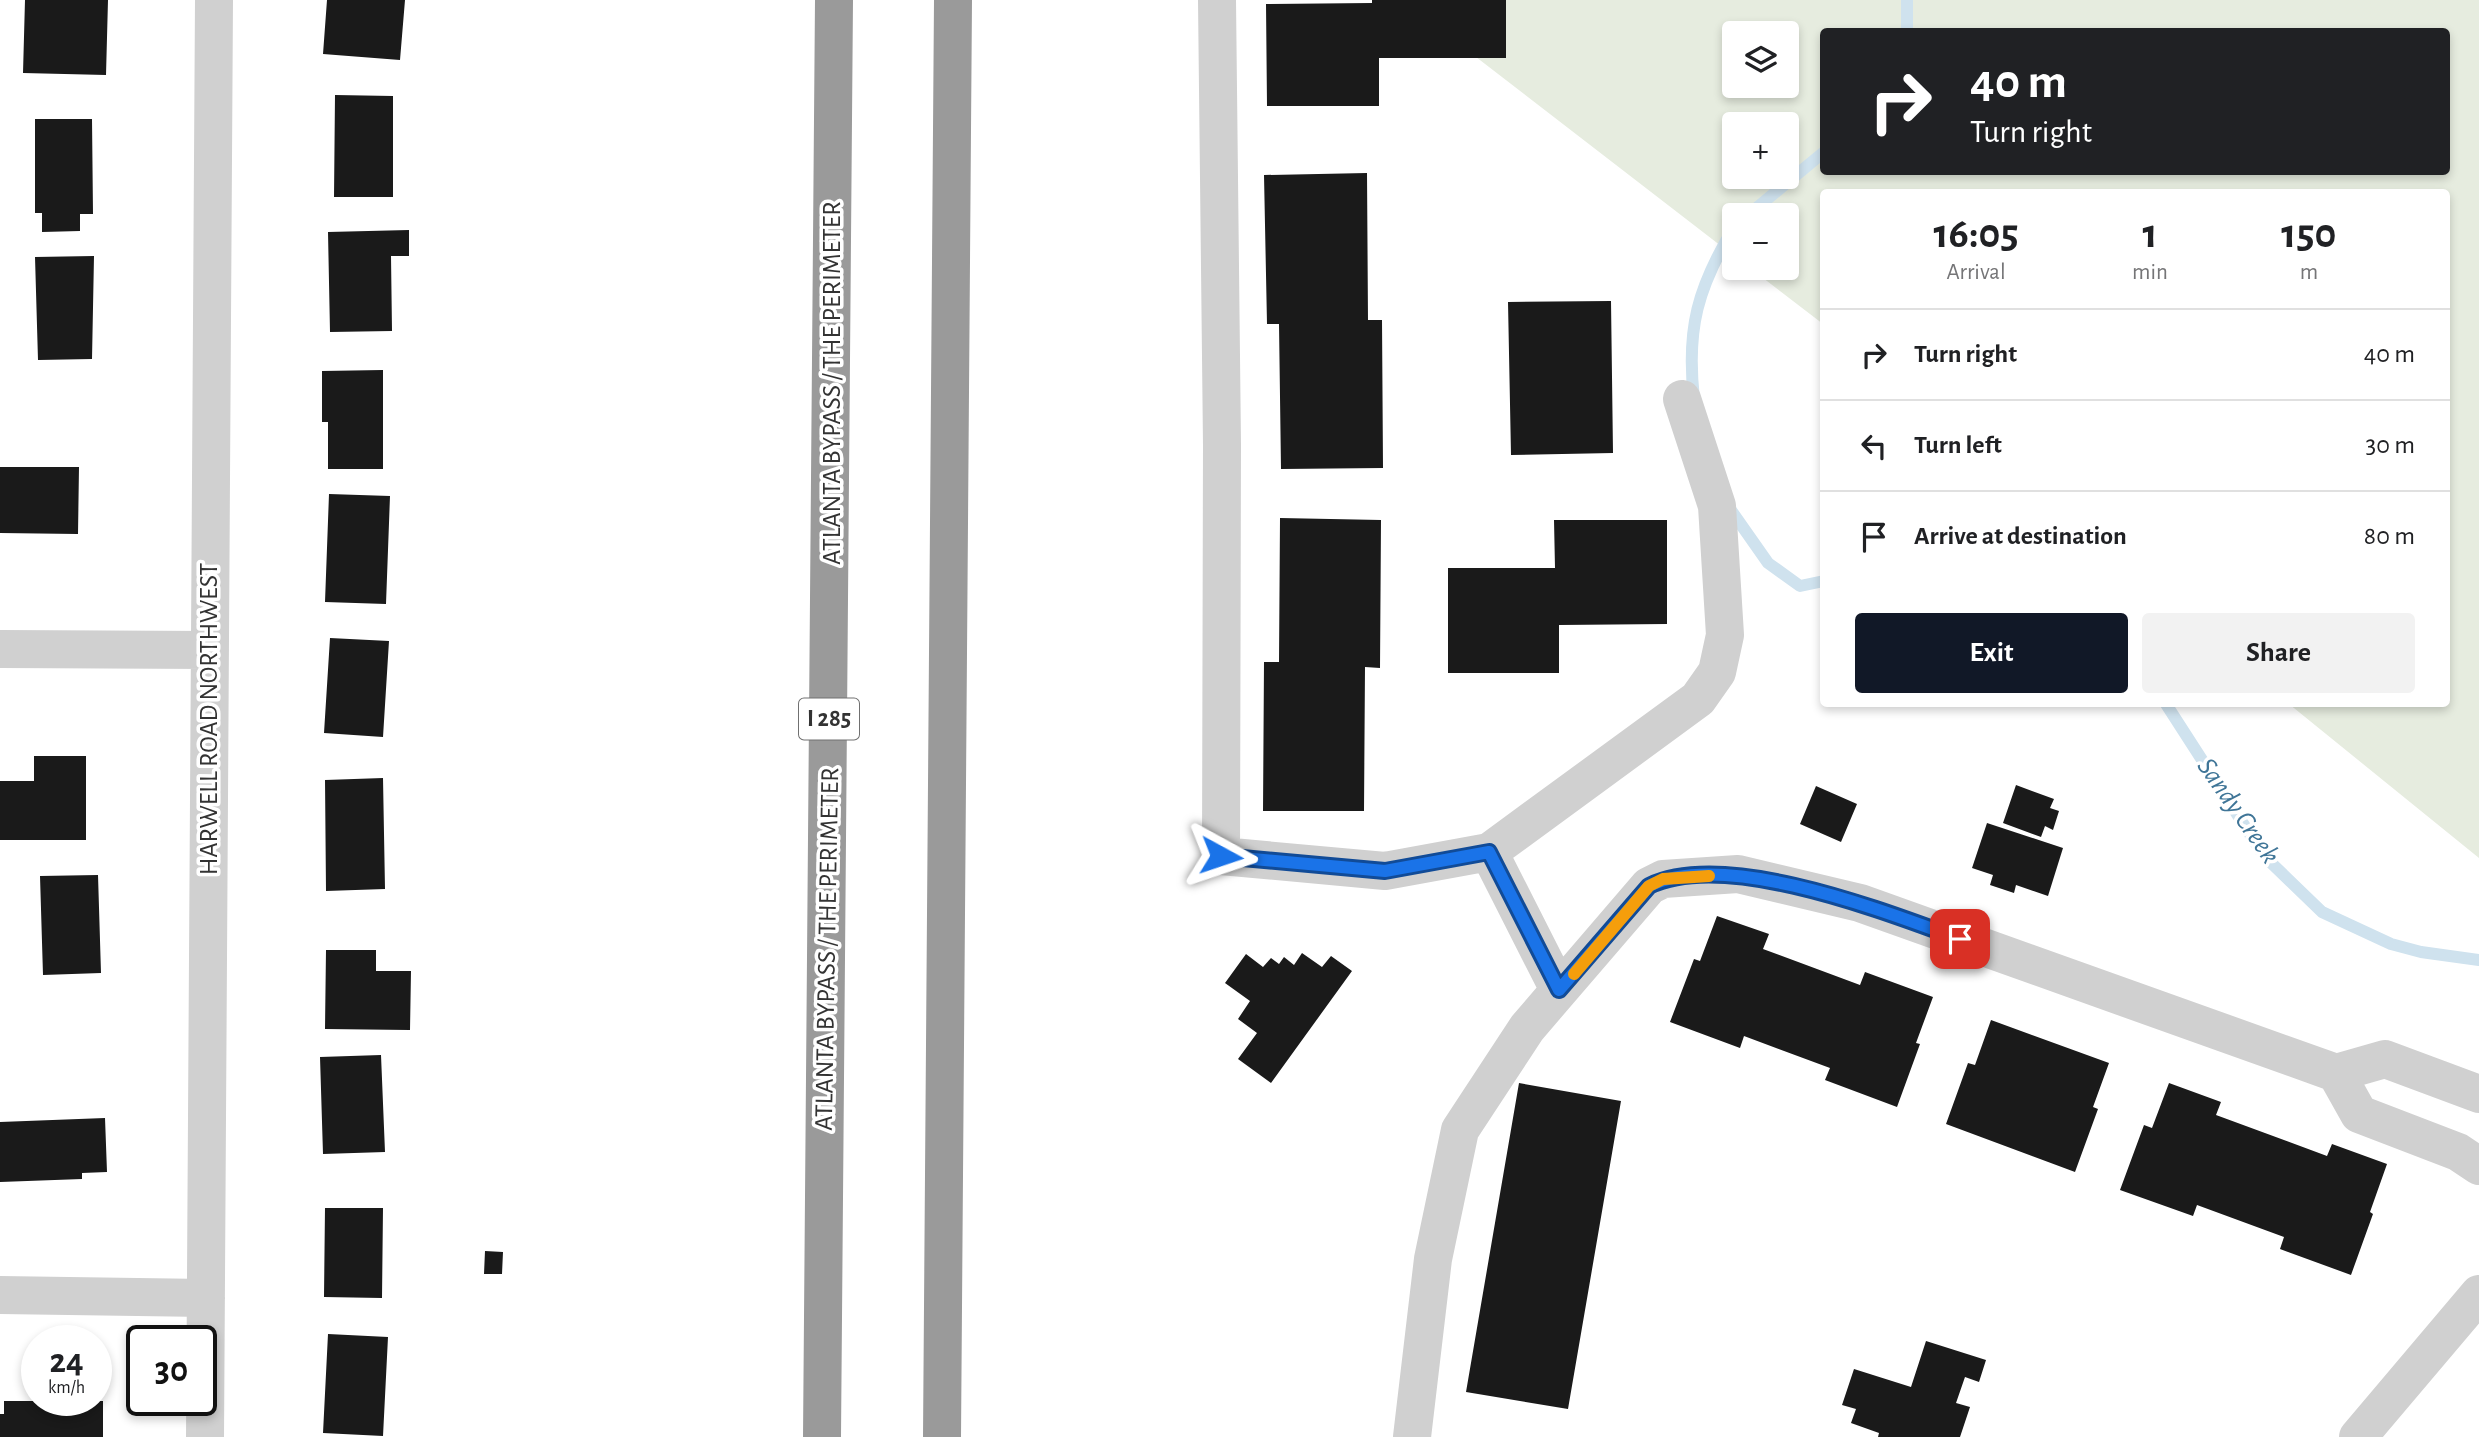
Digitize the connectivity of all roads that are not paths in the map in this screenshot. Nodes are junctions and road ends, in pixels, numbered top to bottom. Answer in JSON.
{"nodes":[{"id":1,"x":214,"y":0,"type":"edge"},
{"id":2,"x":834,"y":0,"type":"edge"},
{"id":3,"x":953,"y":0,"type":"edge"},
{"id":4,"x":1217,"y":0,"type":"edge"},
{"id":5,"x":1682,"y":399,"type":"dead end"},
{"id":6,"x":0,"y":649,"type":"edge"},
{"id":7,"x":210,"y":650,"type":"junction"},
{"id":8,"x":1489,"y":852,"type":"junction"},
{"id":9,"x":1559,"y":990,"type":"junction"},
{"id":10,"x":2336,"y":1073,"type":"junction"},
{"id":11,"x":2476,"y":1093,"type":"edge"},
{"id":12,"x":2464,"y":1157,"type":"edge"},
{"id":13,"x":2479,"y":1294,"type":"edge"},
{"id":14,"x":0,"y":1295,"type":"edge"},
{"id":15,"x":206,"y":1298,"type":"junction"},
{"id":16,"x":205,"y":1437,"type":"edge"},
{"id":17,"x":822,"y":1437,"type":"edge"},
{"id":18,"x":942,"y":1437,"type":"edge"},
{"id":19,"x":1412,"y":1437,"type":"edge"},
{"id":20,"x":2358,"y":1437,"type":"edge"}],
"edges":[{"from":1,"to":7,"type":"street","name":"HARWELL ROAD NORTHWEST"},
{"from":2,"to":17,"type":"highway","name":"ATLANTA BYPASS / THE PERIMETER","number":"I 285"},
{"from":3,"to":18,"type":"highway"},
{"from":4,"to":8,"type":"street"},
{"from":5,"to":8,"type":"street"},
{"from":6,"to":7,"type":"street"},
{"from":7,"to":15,"type":"street","name":"HARWELL ROAD NORTHWEST"},
{"from":8,"to":9,"type":"street"},
{"from":9,"to":10,"type":"street"},
{"from":9,"to":19,"type":"street"},
{"from":10,"to":11,"type":"street"},
{"from":10,"to":12,"type":"street"},
{"from":11,"to":12,"type":"street"},
{"from":13,"to":20,"type":"street"},
{"from":14,"to":15,"type":"street"},
{"from":15,"to":16,"type":"street","name":"HARWELL ROAD NORTHWEST"}]}
